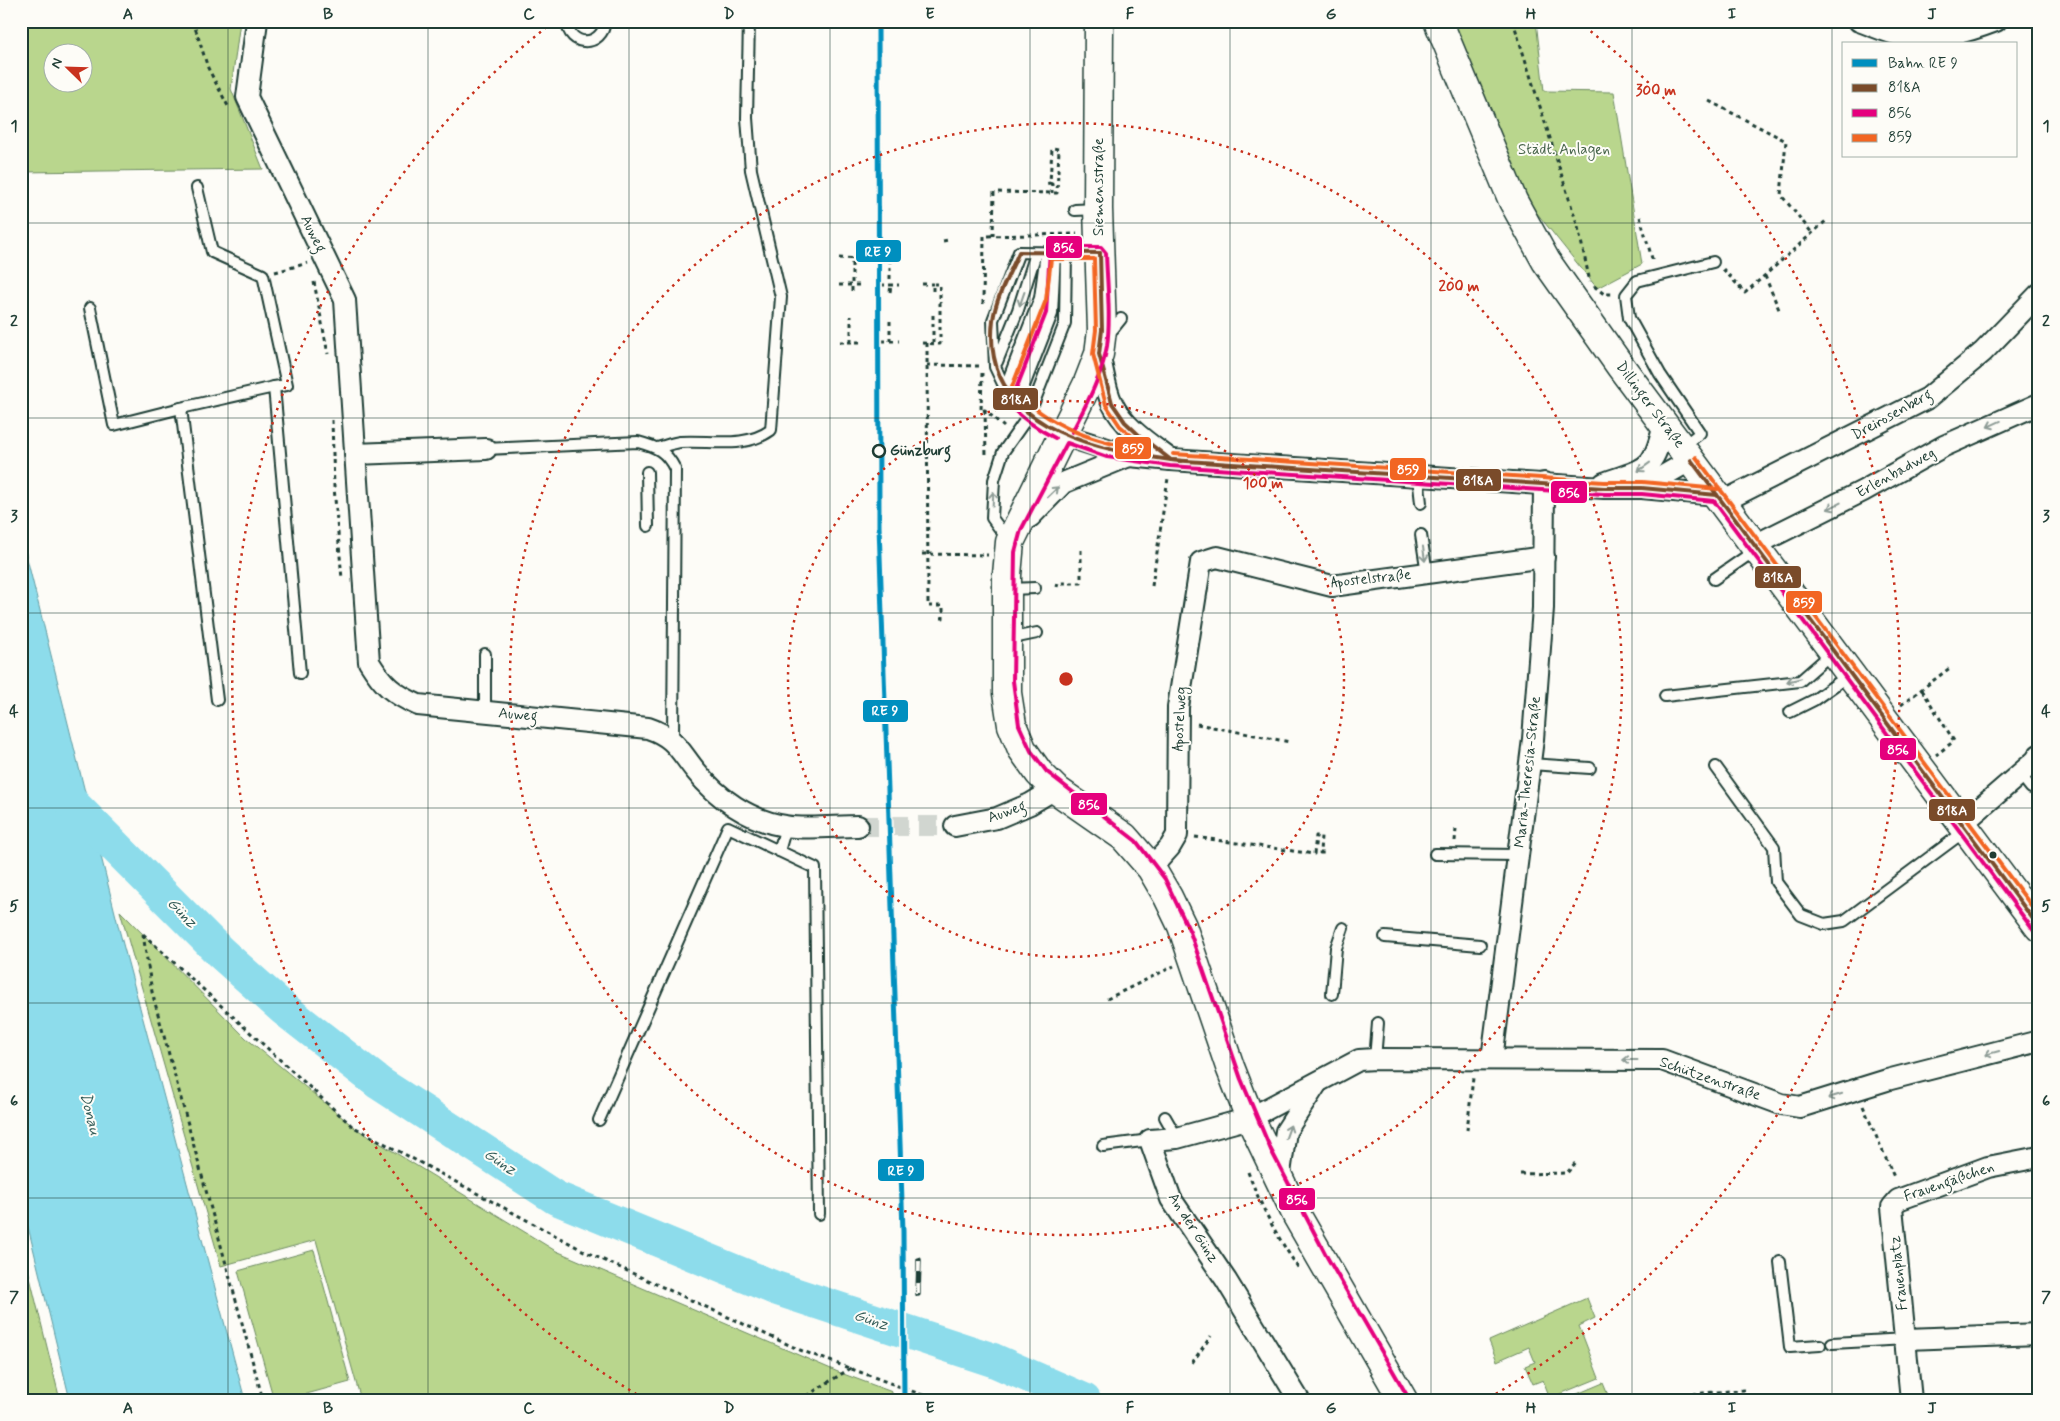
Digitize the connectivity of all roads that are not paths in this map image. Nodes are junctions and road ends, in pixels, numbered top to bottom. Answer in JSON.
{"nodes":[{"id":1,"x":257,"y":21,"type":"edge"},
{"id":2,"x":567,"y":21,"type":"edge"},
{"id":3,"x":605,"y":21,"type":"edge"},
{"id":4,"x":749,"y":21,"type":"edge"},
{"id":5,"x":1099,"y":21,"type":"edge"},
{"id":6,"x":1438,"y":21,"type":"edge"},
{"id":7,"x":1859,"y":21,"type":"edge"},
{"id":8,"x":1996,"y":21,"type":"edge"},
{"id":9,"x":197,"y":188,"type":"dead end"},
{"id":10,"x":1091,"y":243,"type":"junction"},
{"id":11,"x":1051,"y":253,"type":"junction"},
{"id":12,"x":1713,"y":262,"type":"road end"},
{"id":13,"x":2039,"y":294,"type":"edge"},
{"id":14,"x":90,"y":308,"type":"dead end"},
{"id":15,"x":1107,"y":334,"type":"junction"},
{"id":16,"x":995,"y":367,"type":"junction"},
{"id":17,"x":274,"y":386,"type":"junction"},
{"id":18,"x":1005,"y":388,"type":"junction"},
{"id":19,"x":1017,"y":404,"type":"junction"},
{"id":20,"x":2039,"y":404,"type":"edge"},
{"id":21,"x":180,"y":408,"type":"junction"},
{"id":22,"x":1030,"y":415,"type":"junction"},
{"id":23,"x":1664,"y":424,"type":"junction"},
{"id":24,"x":1063,"y":435,"type":"junction"},
{"id":25,"x":657,"y":448,"type":"junction"},
{"id":26,"x":486,"y":449,"type":"joint"},
{"id":27,"x":355,"y":454,"type":"junction"},
{"id":28,"x":1686,"y":454,"type":"junction"},
{"id":29,"x":1129,"y":456,"type":"junction"},
{"id":30,"x":1171,"y":460,"type":"junction"},
{"id":31,"x":647,"y":472,"type":"dead end"},
{"id":32,"x":1418,"y":476,"type":"junction"},
{"id":33,"x":1544,"y":483,"type":"junction"},
{"id":34,"x":1594,"y":487,"type":"junction"},
{"id":35,"x":1642,"y":488,"type":"junction"},
{"id":36,"x":1720,"y":498,"type":"junction"},
{"id":37,"x":1421,"y":503,"type":"dead end"},
{"id":38,"x":648,"y":526,"type":"dead end"},
{"id":39,"x":1421,"y":535,"type":"dead end"},
{"id":40,"x":1756,"y":547,"type":"junction"},
{"id":41,"x":1000,"y":548,"type":"junction"},
{"id":42,"x":1544,"y":557,"type":"junction"},
{"id":43,"x":1201,"y":562,"type":"joint"},
{"id":44,"x":1427,"y":573,"type":"junction"},
{"id":45,"x":1714,"y":579,"type":"dead end"},
{"id":46,"x":1035,"y":588,"type":"dead end"},
{"id":47,"x":1007,"y":589,"type":"junction"},
{"id":48,"x":1037,"y":634,"type":"dead end"},
{"id":49,"x":1007,"y":639,"type":"junction"},
{"id":50,"x":1833,"y":653,"type":"junction"},
{"id":51,"x":485,"y":654,"type":"dead end"},
{"id":52,"x":300,"y":673,"type":"dead end"},
{"id":53,"x":1850,"y":675,"type":"junction"},
{"id":54,"x":1665,"y":696,"type":"dead end"},
{"id":55,"x":217,"y":700,"type":"dead end"},
{"id":56,"x":485,"y":712,"type":"junction"},
{"id":57,"x":1790,"y":712,"type":"dead end"},
{"id":58,"x":673,"y":741,"type":"junction"},
{"id":59,"x":2039,"y":755,"type":"edge"},
{"id":60,"x":1530,"y":764,"type":"junction"},
{"id":61,"x":1716,"y":767,"type":"dead end"},
{"id":62,"x":1590,"y":768,"type":"dead end"},
{"id":63,"x":1055,"y":789,"type":"junction"},
{"id":64,"x":858,"y":826,"type":"tunnel mouth"},
{"id":65,"x":955,"y":826,"type":"tunnel mouth"},
{"id":66,"x":786,"y":827,"type":"junction"},
{"id":67,"x":1964,"y":827,"type":"junction"},
{"id":68,"x":779,"y":850,"type":"junction"},
{"id":69,"x":1435,"y":854,"type":"dead end"},
{"id":70,"x":1518,"y":855,"type":"junction"},
{"id":71,"x":1151,"y":868,"type":"junction"},
{"id":72,"x":2035,"y":913,"type":"edge"},
{"id":73,"x":1343,"y":928,"type":"dead end"},
{"id":74,"x":1385,"y":937,"type":"dead end"},
{"id":75,"x":1480,"y":945,"type":"dead end"},
{"id":76,"x":1332,"y":994,"type":"dead end"},
{"id":77,"x":1378,"y":1023,"type":"dead end"},
{"id":78,"x":2039,"y":1041,"type":"edge"},
{"id":79,"x":1375,"y":1059,"type":"junction"},
{"id":80,"x":1483,"y":1059,"type":"junction"},
{"id":81,"x":1317,"y":1083,"type":"junction"},
{"id":82,"x":1165,"y":1116,"type":"dead end"},
{"id":83,"x":1250,"y":1118,"type":"junction"},
{"id":84,"x":599,"y":1120,"type":"dead end"},
{"id":85,"x":1176,"y":1138,"type":"junction"},
{"id":86,"x":1150,"y":1140,"type":"junction"},
{"id":87,"x":1103,"y":1146,"type":"dead end"},
{"id":88,"x":2039,"y":1157,"type":"edge"},
{"id":89,"x":1279,"y":1180,"type":"junction"},
{"id":90,"x":1892,"y":1206,"type":"joint"},
{"id":91,"x":819,"y":1214,"type":"dead end"},
{"id":92,"x":1780,"y":1262,"type":"dead end"},
{"id":93,"x":2039,"y":1334,"type":"edge"},
{"id":94,"x":1907,"y":1339,"type":"junction"},
{"id":95,"x":1832,"y":1343,"type":"dead end"},
{"id":96,"x":1820,"y":1345,"type":"dead end"},
{"id":97,"x":1299,"y":1400,"type":"edge"},
{"id":98,"x":1403,"y":1400,"type":"edge"},
{"id":99,"x":1911,"y":1400,"type":"edge"}],
"edges":[{"from":1,"to":27,"type":"street","name":"Auweg"},
{"from":2,"to":3,"type":"lane"},
{"from":4,"to":25,"type":"lane"},
{"from":5,"to":10,"type":"main road","name":"Siemensstraße"},
{"from":6,"to":23,"type":"main road","name":"Dillinger Straße"},
{"from":7,"to":8,"type":"street"},
{"from":9,"to":17,"type":"lane"},
{"from":10,"to":11,"type":"lane"},
{"from":10,"to":15,"type":"main road","name":"Siemensstraße"},
{"from":11,"to":16,"type":"lane","one_way":true},
{"from":11,"to":16,"type":"lane"},
{"from":11,"to":18,"type":"lane"},
{"from":11,"to":19,"type":"lane"},
{"from":11,"to":22,"type":"lane"},
{"from":12,"to":28,"type":"lane"},
{"from":13,"to":36,"type":"street","name":"Dreirosenberg"},
{"from":14,"to":21,"type":"lane"},
{"from":15,"to":24,"type":"main road","name":"Siemensstraße"},
{"from":15,"to":30,"type":"street"},
{"from":16,"to":18,"type":"lane"},
{"from":17,"to":21,"type":"lane"},
{"from":17,"to":52,"type":"lane"},
{"from":18,"to":19,"type":"lane"},
{"from":19,"to":22,"type":"lane"},
{"from":20,"to":40,"type":"street","name":"Erlenbadweg","one_way":true},
{"from":21,"to":55,"type":"lane"},
{"from":22,"to":24,"type":"lane"},
{"from":41,"to":22,"type":"lane","one_way":true},
{"from":23,"to":28,"type":"main road","name":"Dillinger Straße"},
{"from":23,"to":34,"type":"street","one_way":true},
{"from":24,"to":29,"type":"street"},
{"from":24,"to":41,"type":"main road","name":"Siemensstraße"},
{"from":25,"to":26,"type":"lane"},
{"from":25,"to":58,"type":"lane"},
{"from":26,"to":27,"type":"street"},
{"from":27,"to":56,"type":"street","name":"Auweg"},
{"from":28,"to":35,"type":"street"},
{"from":28,"to":36,"type":"main road","name":"Dillinger Straße"},
{"from":29,"to":30,"type":"street"},
{"from":41,"to":29,"type":"street","one_way":true},
{"from":30,"to":32,"type":"street"},
{"from":31,"to":38,"type":"lane"},
{"from":32,"to":33,"type":"street"},
{"from":32,"to":37,"type":"lane"},
{"from":33,"to":34,"type":"street"},
{"from":33,"to":42,"type":"street","name":"Maria-Theresia-Straße"},
{"from":34,"to":35,"type":"street"},
{"from":35,"to":36,"type":"street"},
{"from":36,"to":40,"type":"main road","name":"Dillinger Straße"},
{"from":39,"to":44,"type":"lane","one_way":true},
{"from":40,"to":45,"type":"lane"},
{"from":40,"to":50,"type":"main road","name":"Dillinger Straße"},
{"from":41,"to":47,"type":"main road"},
{"from":42,"to":44,"type":"street","name":"Apostelstraße"},
{"from":42,"to":60,"type":"street","name":"Maria-Theresia-Straße"},
{"from":43,"to":44,"type":"street","name":"Apostelstraße"},
{"from":43,"to":71,"type":"street","name":"Apostelweg"},
{"from":46,"to":47,"type":"lane"},
{"from":47,"to":49,"type":"main road"},
{"from":48,"to":49,"type":"lane"},
{"from":49,"to":63,"type":"main road"},
{"from":50,"to":53,"type":"main road","name":"Dillinger Straße"},
{"from":50,"to":54,"type":"lane","one_way":true},
{"from":51,"to":56,"type":"lane"},
{"from":53,"to":57,"type":"lane"},
{"from":53,"to":67,"type":"main road","name":"Dillinger Straße"},
{"from":56,"to":58,"type":"street","name":"Auweg"},
{"from":58,"to":66,"type":"street","name":"Auweg"},
{"from":59,"to":67,"type":"street"},
{"from":60,"to":62,"type":"lane"},
{"from":60,"to":70,"type":"street","name":"Maria-Theresia-Straße"},
{"from":61,"to":67,"type":"lane"},
{"from":63,"to":65,"type":"street","name":"Auweg"},
{"from":63,"to":71,"type":"main road"},
{"from":64,"to":66,"type":"street","name":"Auweg"},
{"from":66,"to":68,"type":"lane"},
{"from":67,"to":72,"type":"main road","name":"Dillinger Straße"},
{"from":68,"to":84,"type":"lane"},
{"from":68,"to":91,"type":"lane"},
{"from":69,"to":70,"type":"lane"},
{"from":70,"to":80,"type":"street","name":"Maria-Theresia-Straße"},
{"from":71,"to":83,"type":"main road"},
{"from":73,"to":76,"type":"lane"},
{"from":74,"to":75,"type":"lane"},
{"from":77,"to":79,"type":"lane"},
{"from":78,"to":80,"type":"street","name":"Schützenstraße","one_way":true},
{"from":79,"to":80,"type":"street","name":"Schützenstraße"},
{"from":79,"to":81,"type":"street","name":"Schützenstraße"},
{"from":81,"to":83,"type":"street","name":"Schützenstraße"},
{"from":89,"to":81,"type":"street","name":"Schützenstraße","one_way":true},
{"from":82,"to":85,"type":"lane"},
{"from":83,"to":85,"type":"street"},
{"from":83,"to":89,"type":"main road"},
{"from":85,"to":86,"type":"street"},
{"from":86,"to":87,"type":"lane"},
{"from":86,"to":97,"type":"street","name":"An der Günz"},
{"from":88,"to":90,"type":"street","name":"Frauengäßchen"},
{"from":89,"to":98,"type":"main road"},
{"from":90,"to":94,"type":"street","name":"Frauenplatz"},
{"from":92,"to":96,"type":"lane"},
{"from":93,"to":94,"type":"street"},
{"from":94,"to":95,"type":"lane"},
{"from":94,"to":99,"type":"street","name":"Frauenplatz"}]}
